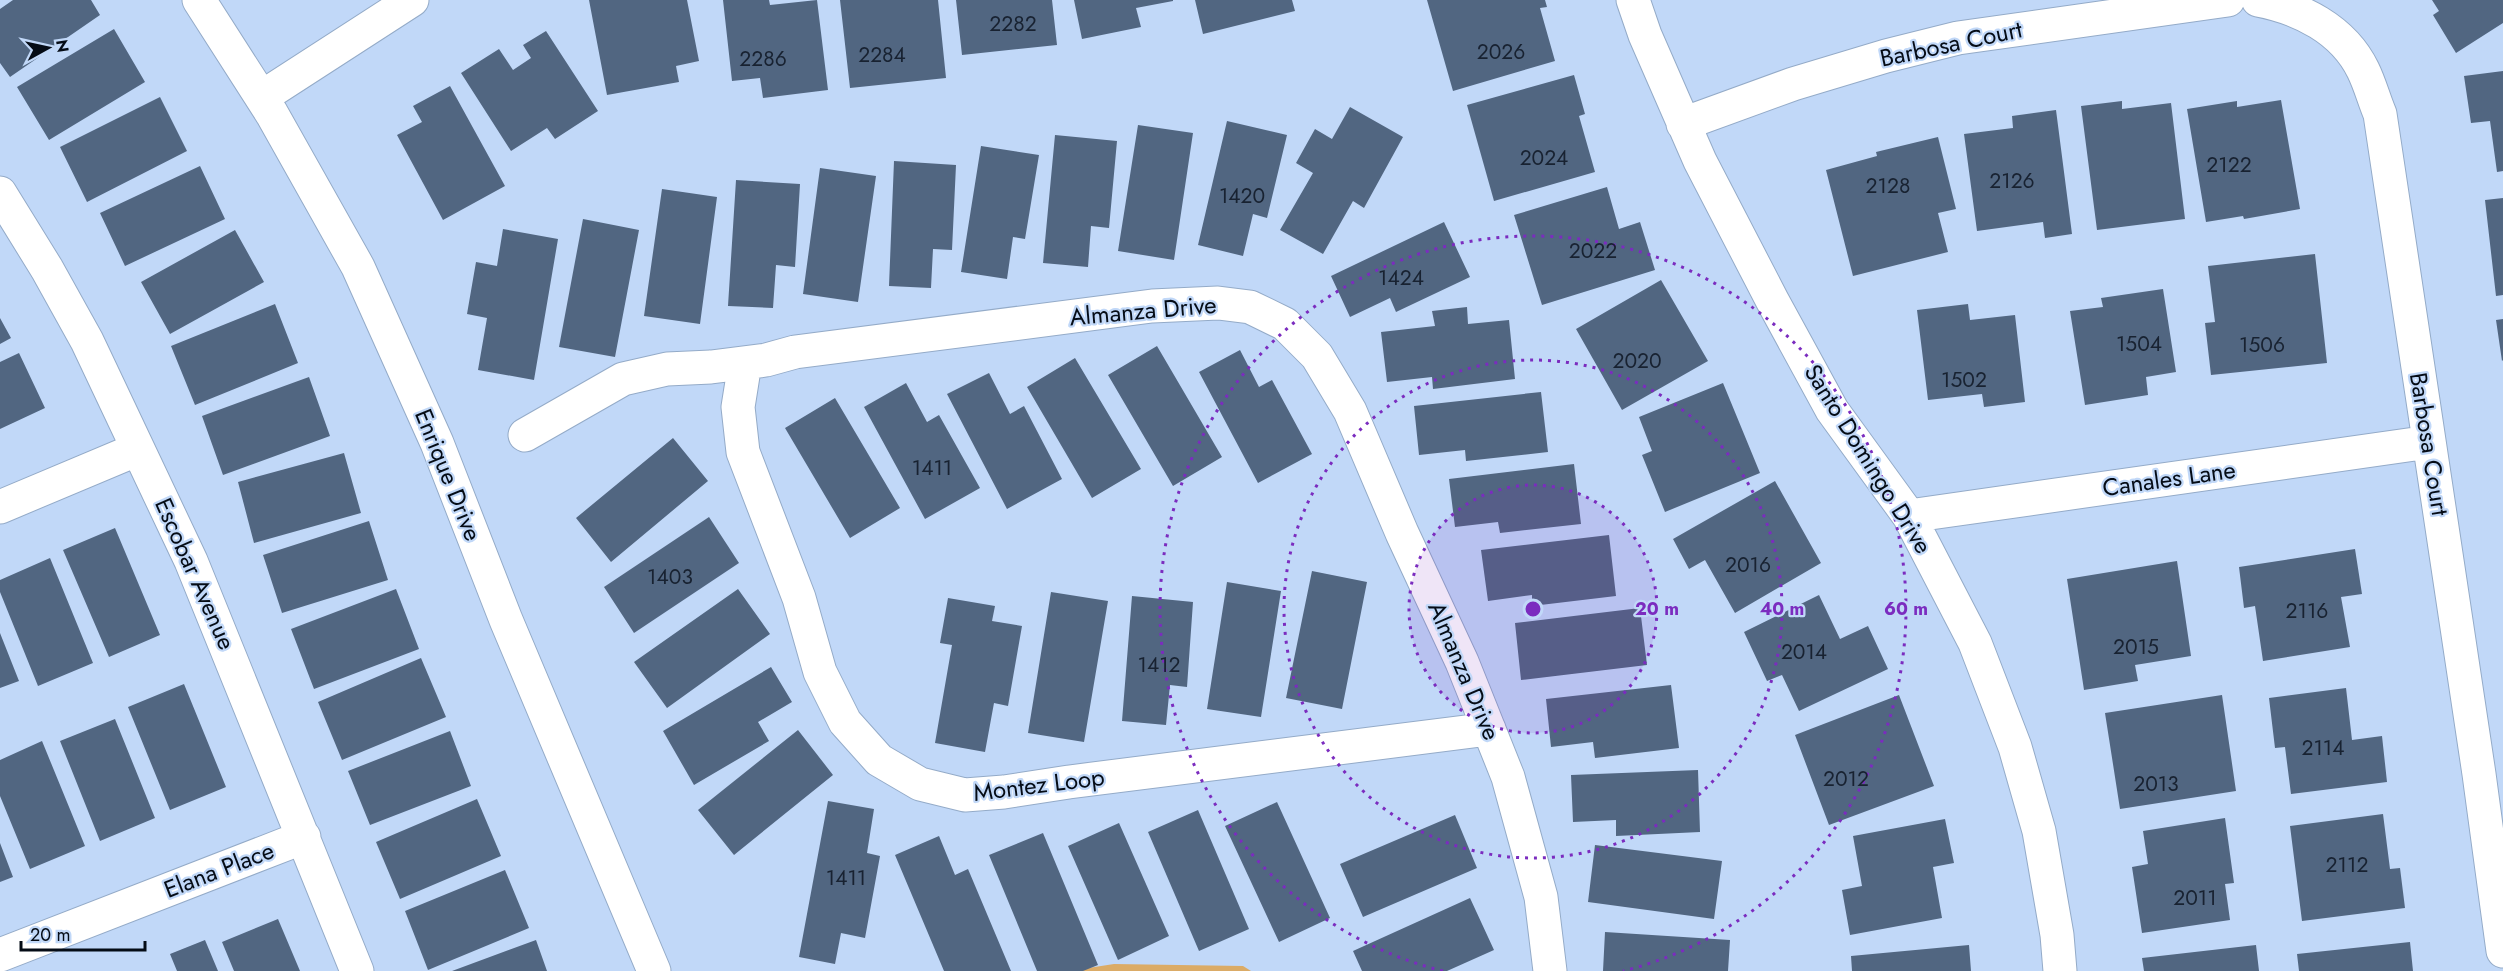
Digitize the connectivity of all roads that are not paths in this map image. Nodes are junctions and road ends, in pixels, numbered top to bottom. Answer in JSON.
{"nodes":[{"id":1,"x":199,"y":0,"type":"edge"},
{"id":2,"x":412,"y":0,"type":"edge"},
{"id":3,"x":1634,"y":0,"type":"edge"},
{"id":4,"x":2228,"y":0,"type":"edge"},
{"id":5,"x":2258,"y":0,"type":"edge"},
{"id":6,"x":262,"y":98,"type":"junction"},
{"id":7,"x":1683,"y":124,"type":"junction"},
{"id":8,"x":0,"y":193,"type":"edge"},
{"id":9,"x":745,"y":363,"type":"junction"},
{"id":10,"x":525,"y":435,"type":"dead end"},
{"id":11,"x":2429,"y":442,"type":"junction"},
{"id":12,"x":138,"y":449,"type":"junction"},
{"id":13,"x":0,"y":507,"type":"edge"},
{"id":14,"x":1909,"y":516,"type":"junction"},
{"id":15,"x":1489,"y":729,"type":"junction"},
{"id":16,"x":304,"y":837,"type":"junction"},
{"id":17,"x":2503,"y":951,"type":"edge"},
{"id":18,"x":0,"y":955,"type":"edge"},
{"id":19,"x":357,"y":971,"type":"edge"},
{"id":20,"x":654,"y":971,"type":"edge"},
{"id":21,"x":1550,"y":971,"type":"edge"},
{"id":22,"x":2060,"y":971,"type":"edge"}],
"edges":[{"from":1,"to":6,"type":"street","name":"Enrique Drive"},
{"from":2,"to":6,"type":"street"},
{"from":3,"to":7,"type":"street","name":"Santo Domingo Drive"},
{"from":4,"to":7,"type":"street","name":"Barbosa Court"},
{"from":5,"to":11,"type":"street","name":"Barbosa Court"},
{"from":6,"to":20,"type":"street","name":"Enrique Drive"},
{"from":7,"to":14,"type":"street","name":"Santo Domingo Drive"},
{"from":8,"to":12,"type":"street","name":"Escobar Avenue"},
{"from":9,"to":10,"type":"street","name":"Almanza Drive"},
{"from":9,"to":15,"type":"street","name":"Almanza Drive"},
{"from":9,"to":15,"type":"street","name":"Montez Loop"},
{"from":11,"to":14,"type":"street","name":"Canales Lane"},
{"from":11,"to":17,"type":"street","name":"Barbosa Court"},
{"from":12,"to":13,"type":"street"},
{"from":12,"to":16,"type":"street","name":"Escobar Avenue"},
{"from":14,"to":22,"type":"street","name":"Santo Domingo Drive"},
{"from":15,"to":21,"type":"street","name":"Almanza Drive"},
{"from":16,"to":18,"type":"street","name":"Elana Place"},
{"from":16,"to":19,"type":"street","name":"Escobar Avenue"}]}
